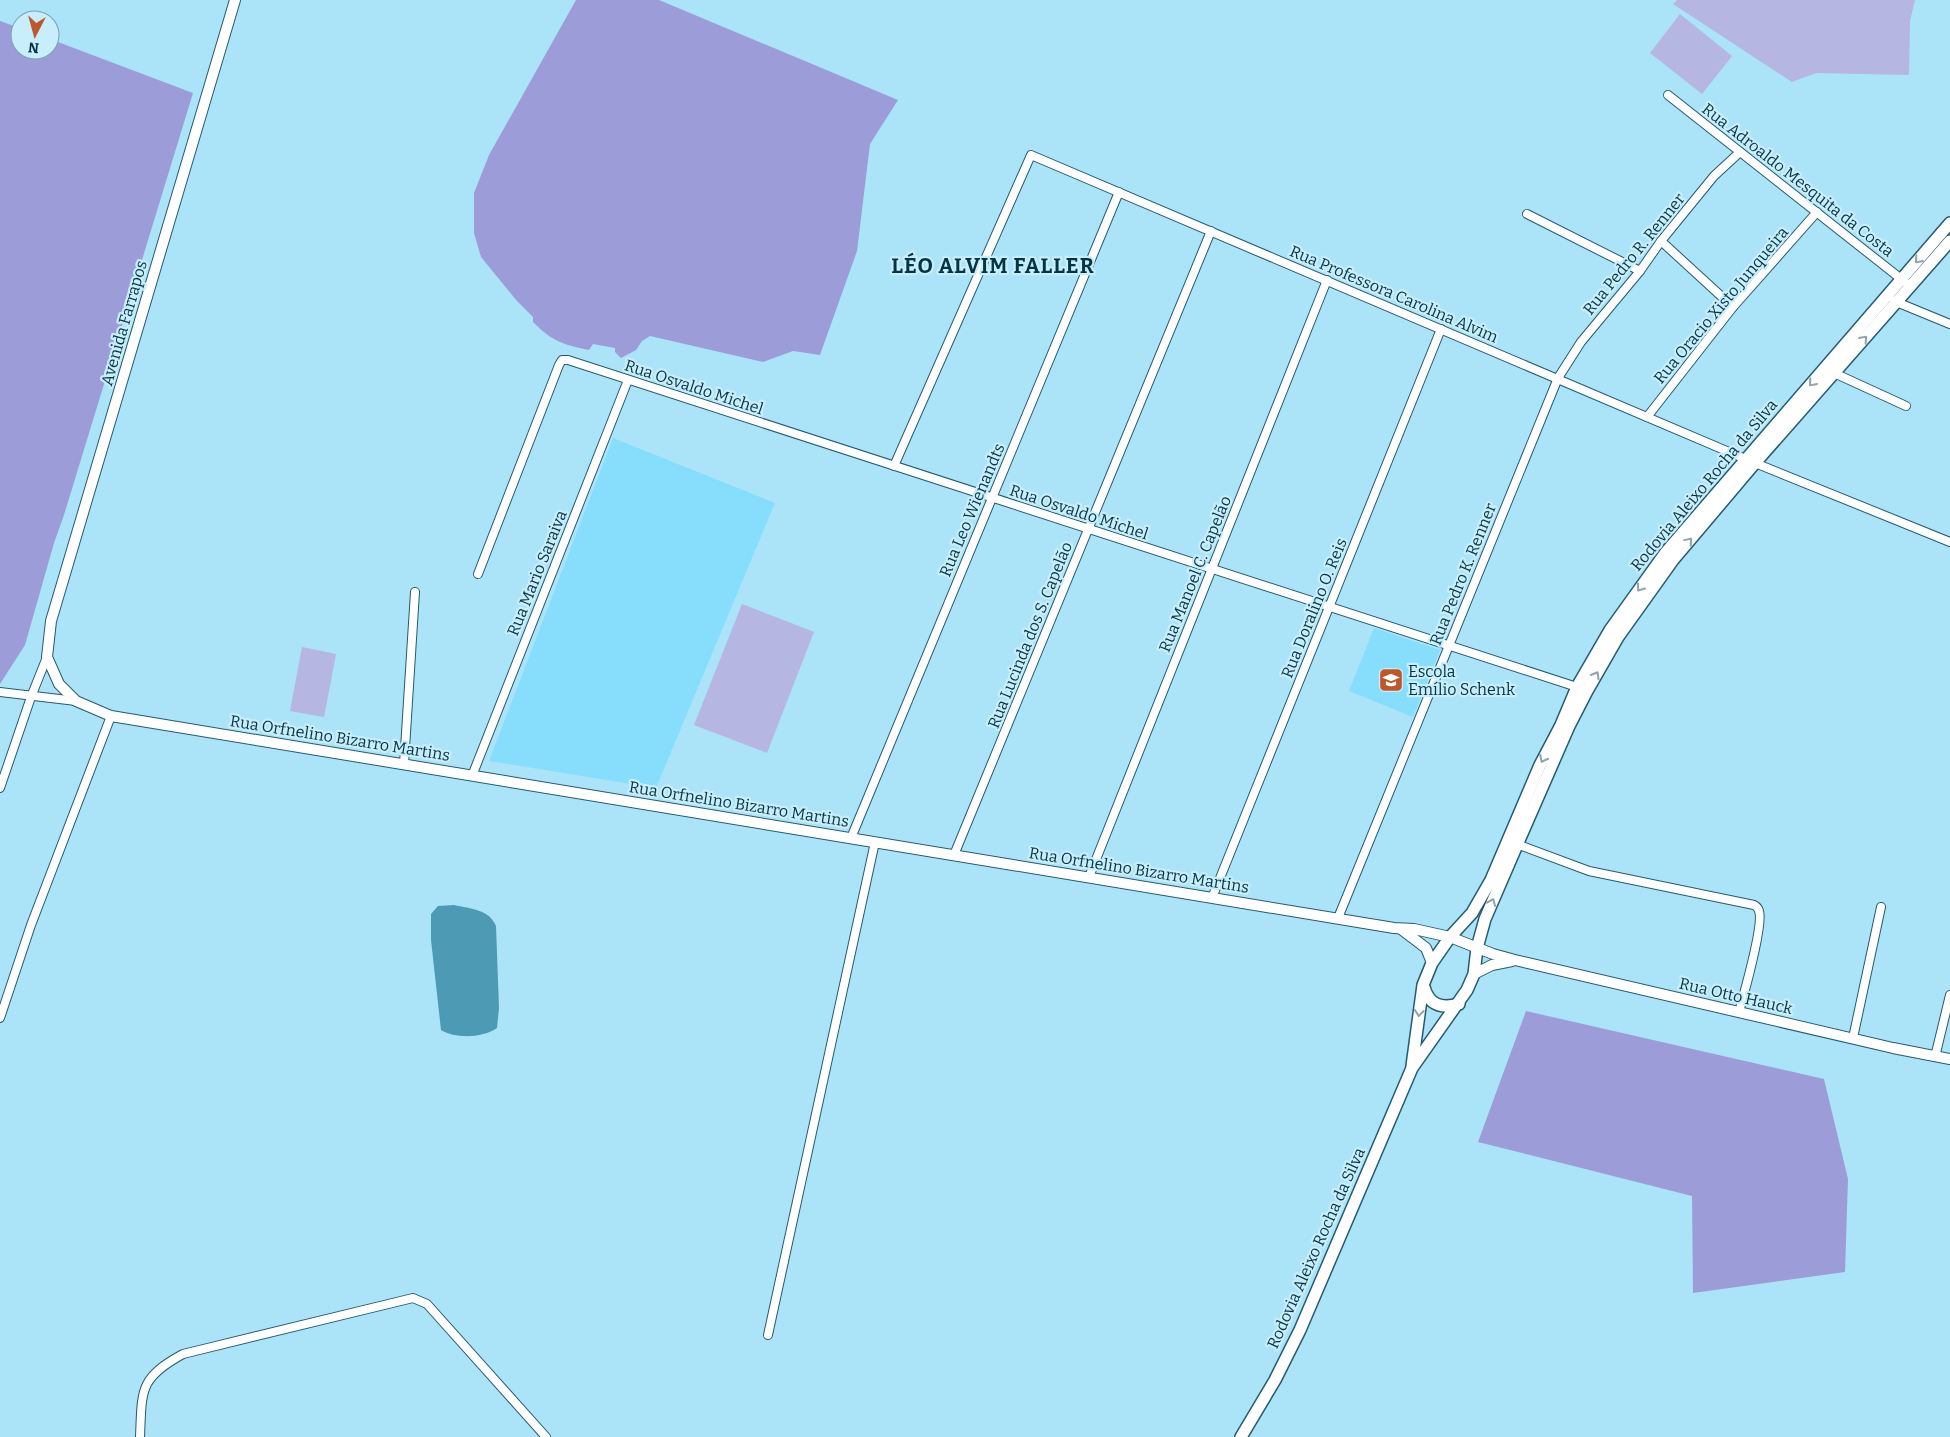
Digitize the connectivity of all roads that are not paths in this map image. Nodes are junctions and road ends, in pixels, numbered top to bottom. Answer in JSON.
{"nodes":[{"id":1,"x":235,"y":0,"type":"edge"},
{"id":2,"x":1668,"y":95,"type":"dead end"},
{"id":3,"x":1740,"y":152,"type":"junction"},
{"id":4,"x":1118,"y":192,"type":"junction"},
{"id":5,"x":1817,"y":212,"type":"junction"},
{"id":6,"x":1527,"y":214,"type":"dead end"},
{"id":7,"x":1950,"y":223,"type":"edge"},
{"id":8,"x":1212,"y":232,"type":"junction"},
{"id":9,"x":1661,"y":241,"type":"junction"},
{"id":10,"x":1950,"y":242,"type":"edge"},
{"id":11,"x":1640,"y":271,"type":"junction"},
{"id":12,"x":1327,"y":280,"type":"junction"},
{"id":13,"x":1906,"y":283,"type":"junction"},
{"id":14,"x":1892,"y":299,"type":"junction"},
{"id":15,"x":1733,"y":307,"type":"junction"},
{"id":16,"x":1950,"y":324,"type":"edge"},
{"id":17,"x":1441,"y":329,"type":"junction"},
{"id":18,"x":1834,"y":373,"type":"junction"},
{"id":19,"x":1558,"y":378,"type":"junction"},
{"id":20,"x":628,"y":380,"type":"junction"},
{"id":21,"x":1906,"y":406,"type":"dead end"},
{"id":22,"x":1647,"y":417,"type":"junction"},
{"id":23,"x":1750,"y":461,"type":"junction"},
{"id":24,"x":894,"y":466,"type":"junction"},
{"id":25,"x":992,"y":498,"type":"junction"},
{"id":26,"x":1089,"y":529,"type":"junction"},
{"id":27,"x":1950,"y":542,"type":"edge"},
{"id":28,"x":1212,"y":569,"type":"junction"},
{"id":29,"x":478,"y":574,"type":"dead end"},
{"id":30,"x":415,"y":592,"type":"dead end"},
{"id":31,"x":1329,"y":607,"type":"junction"},
{"id":32,"x":1449,"y":646,"type":"junction"},
{"id":33,"x":46,"y":657,"type":"junction"},
{"id":34,"x":1582,"y":689,"type":"junction"},
{"id":35,"x":0,"y":692,"type":"edge"},
{"id":36,"x":31,"y":697,"type":"junction"},
{"id":37,"x":76,"y":701,"type":"junction"},
{"id":38,"x":111,"y":716,"type":"junction"},
{"id":39,"x":404,"y":764,"type":"junction"},
{"id":40,"x":472,"y":776,"type":"junction"},
{"id":41,"x":0,"y":788,"type":"edge"},
{"id":42,"x":850,"y":838,"type":"junction"},
{"id":43,"x":874,"y":842,"type":"junction"},
{"id":44,"x":1512,"y":843,"type":"junction"},
{"id":45,"x":954,"y":855,"type":"junction"},
{"id":46,"x":1089,"y":877,"type":"junction"},
{"id":47,"x":1212,"y":898,"type":"junction"},
{"id":48,"x":1881,"y":907,"type":"dead end"},
{"id":49,"x":1338,"y":918,"type":"junction"},
{"id":50,"x":1400,"y":929,"type":"junction"},
{"id":51,"x":1450,"y":937,"type":"junction"},
{"id":52,"x":1477,"y":948,"type":"junction"},
{"id":53,"x":1515,"y":960,"type":"junction"},
{"id":54,"x":1432,"y":963,"type":"junction"},
{"id":55,"x":1474,"y":974,"type":"junction"},
{"id":56,"x":1423,"y":985,"type":"junction"},
{"id":57,"x":1950,"y":995,"type":"edge"},
{"id":58,"x":1459,"y":1004,"type":"junction"},
{"id":59,"x":1739,"y":1012,"type":"junction"},
{"id":60,"x":0,"y":1018,"type":"edge"},
{"id":61,"x":1853,"y":1038,"type":"junction"},
{"id":62,"x":1936,"y":1057,"type":"junction"},
{"id":63,"x":1950,"y":1059,"type":"edge"},
{"id":64,"x":1412,"y":1068,"type":"junction"},
{"id":65,"x":768,"y":1335,"type":"dead end"},
{"id":66,"x":140,"y":1437,"type":"edge"},
{"id":67,"x":546,"y":1437,"type":"edge"},
{"id":68,"x":1242,"y":1437,"type":"edge"}],
"edges":[{"from":1,"to":33,"type":"street","name":"Avenida Farrapos"},
{"from":2,"to":3,"type":"street","name":"Rua Adroaldo Mesquita da Costa"},
{"from":3,"to":5,"type":"street","name":"Rua Adroaldo Mesquita da Costa"},
{"from":3,"to":9,"type":"street","name":"Rua Pedro R. Renner"},
{"from":4,"to":8,"type":"street","name":"Rua Professora Carolina Alvim"},
{"from":4,"to":24,"type":"street","name":"Rua Professora Carolina Alvim"},
{"from":4,"to":25,"type":"street","name":"Rua Leo Wienandts"},
{"from":5,"to":13,"type":"street","name":"Rua Adroaldo Mesquita da Costa"},
{"from":5,"to":15,"type":"street","name":"Rua Oracio Xisto Junqueira"},
{"from":6,"to":11,"type":"street"},
{"from":7,"to":13,"type":"main road","name":"Rodovia Aleixo Rocha da Silva","one_way":true},
{"from":8,"to":12,"type":"street","name":"Rua Professora Carolina Alvim"},
{"from":8,"to":26,"type":"street","name":"Rua Lucinda dos S. Capelão"},
{"from":9,"to":11,"type":"street","name":"Rua Pedro R. Renner"},
{"from":9,"to":15,"type":"street"},
{"from":10,"to":13,"type":"main road","name":"Rodovia Aleixo Rocha da Silva"},
{"from":11,"to":19,"type":"street","name":"Rua Pedro R. Renner"},
{"from":12,"to":17,"type":"street","name":"Rua Professora Carolina Alvim"},
{"from":12,"to":28,"type":"street","name":"Rua Manoel C. Capelão"},
{"from":13,"to":14,"type":"main road","name":"Rodovia Aleixo Rocha da Silva"},
{"from":14,"to":16,"type":"street"},
{"from":18,"to":14,"type":"main road","name":"Rodovia Aleixo Rocha da Silva","one_way":true},
{"from":14,"to":23,"type":"main road","name":"Rodovia Aleixo Rocha da Silva","one_way":true},
{"from":15,"to":22,"type":"street","name":"Rua Oracio Xisto Junqueira"},
{"from":17,"to":19,"type":"street","name":"Rua Professora Carolina Alvim"},
{"from":17,"to":31,"type":"street","name":"Rua Doralino O. Reis"},
{"from":18,"to":21,"type":"street"},
{"from":18,"to":23,"type":"main road","name":"Rodovia Aleixo Rocha da Silva"},
{"from":19,"to":22,"type":"street","name":"Rua Professora Carolina Alvim"},
{"from":19,"to":32,"type":"street","name":"Rua Pedro K. Renner"},
{"from":20,"to":24,"type":"street","name":"Rua Osvaldo Michel"},
{"from":20,"to":29,"type":"street","name":"Rua Osvaldo Michel"},
{"from":20,"to":40,"type":"street","name":"Rua Mario Saraiva"},
{"from":22,"to":23,"type":"street","name":"Rua Professora Carolina Alvim"},
{"from":23,"to":27,"type":"street","name":"Rua Professora Carolina Alvim"},
{"from":23,"to":34,"type":"main road","name":"Rodovia Aleixo Rocha da Silva"},
{"from":24,"to":25,"type":"street","name":"Rua Osvaldo Michel"},
{"from":25,"to":26,"type":"street","name":"Rua Osvaldo Michel"},
{"from":25,"to":42,"type":"street","name":"Rua Leo Wienandts"},
{"from":26,"to":28,"type":"street","name":"Rua Osvaldo Michel"},
{"from":26,"to":45,"type":"street","name":"Rua Lucinda dos S. Capelão"},
{"from":28,"to":31,"type":"street","name":"Rua Osvaldo Michel"},
{"from":28,"to":46,"type":"street","name":"Rua Manoel C. Capelão"},
{"from":30,"to":39,"type":"street"},
{"from":31,"to":32,"type":"street","name":"Rua Osvaldo Michel"},
{"from":31,"to":47,"type":"street","name":"Rua Doralino O. Reis"},
{"from":32,"to":34,"type":"street","name":"Rua Osvaldo Michel"},
{"from":32,"to":49,"type":"street","name":"Rua Pedro K. Renner"},
{"from":33,"to":36,"type":"street","name":"Avenida Farrapos"},
{"from":33,"to":37,"type":"street"},
{"from":34,"to":44,"type":"main road","name":"Rodovia Aleixo Rocha da Silva"},
{"from":35,"to":36,"type":"street"},
{"from":36,"to":37,"type":"street"},
{"from":36,"to":41,"type":"street","name":"Avenida Farrapos"},
{"from":37,"to":38,"type":"street","name":"Rua Orfnelino Bizarro Martins"},
{"from":38,"to":39,"type":"street","name":"Rua Orfnelino Bizarro Martins"},
{"from":38,"to":60,"type":"street"},
{"from":39,"to":40,"type":"street","name":"Rua Orfnelino Bizarro Martins"},
{"from":40,"to":42,"type":"street","name":"Rua Orfnelino Bizarro Martins"},
{"from":42,"to":43,"type":"street","name":"Rua Orfnelino Bizarro Martins"},
{"from":43,"to":45,"type":"street","name":"Rua Orfnelino Bizarro Martins"},
{"from":43,"to":65,"type":"street"},
{"from":44,"to":51,"type":"main road","name":"Rodovia Aleixo Rocha da Silva"},
{"from":52,"to":44,"type":"main road","name":"Rodovia Aleixo Rocha da Silva","one_way":true},
{"from":44,"to":59,"type":"street"},
{"from":45,"to":46,"type":"street","name":"Rua Orfnelino Bizarro Martins"},
{"from":46,"to":47,"type":"street","name":"Rua Orfnelino Bizarro Martins"},
{"from":47,"to":49,"type":"street","name":"Rua Orfnelino Bizarro Martins"},
{"from":48,"to":61,"type":"street"},
{"from":49,"to":50,"type":"street","name":"Rua Orfnelino Bizarro Martins"},
{"from":50,"to":51,"type":"street","name":"Rua Orfnelino Bizarro Martins"},
{"from":50,"to":54,"type":"street","name":"Rua Orfnelino Bizarro Martins"},
{"from":51,"to":52,"type":"street","name":"Rua Orfnelino Bizarro Martins"},
{"from":51,"to":54,"type":"main road","name":"Rodovia Aleixo Rocha da Silva"},
{"from":52,"to":53,"type":"street","name":"Rua Orfnelino Bizarro Martins"},
{"from":52,"to":55,"type":"main road","name":"Rodovia Aleixo Rocha da Silva"},
{"from":53,"to":55,"type":"street"},
{"from":53,"to":59,"type":"street","name":"Rua Otto Hauck"},
{"from":54,"to":56,"type":"main road","name":"Rodovia Aleixo Rocha da Silva"},
{"from":55,"to":58,"type":"main road","name":"Rodovia Aleixo Rocha da Silva"},
{"from":56,"to":58,"type":"main road"},
{"from":56,"to":64,"type":"main road","name":"Rodovia Aleixo Rocha da Silva","one_way":true},
{"from":57,"to":62,"type":"street"},
{"from":58,"to":64,"type":"main road","name":"Rodovia Aleixo Rocha da Silva"},
{"from":59,"to":61,"type":"street","name":"Rua Otto Hauck"},
{"from":61,"to":62,"type":"street","name":"Rua Otto Hauck"},
{"from":62,"to":63,"type":"street","name":"Rua Otto Hauck"},
{"from":64,"to":68,"type":"main road","name":"Rodovia Aleixo Rocha da Silva"},
{"from":66,"to":67,"type":"street"}]}
